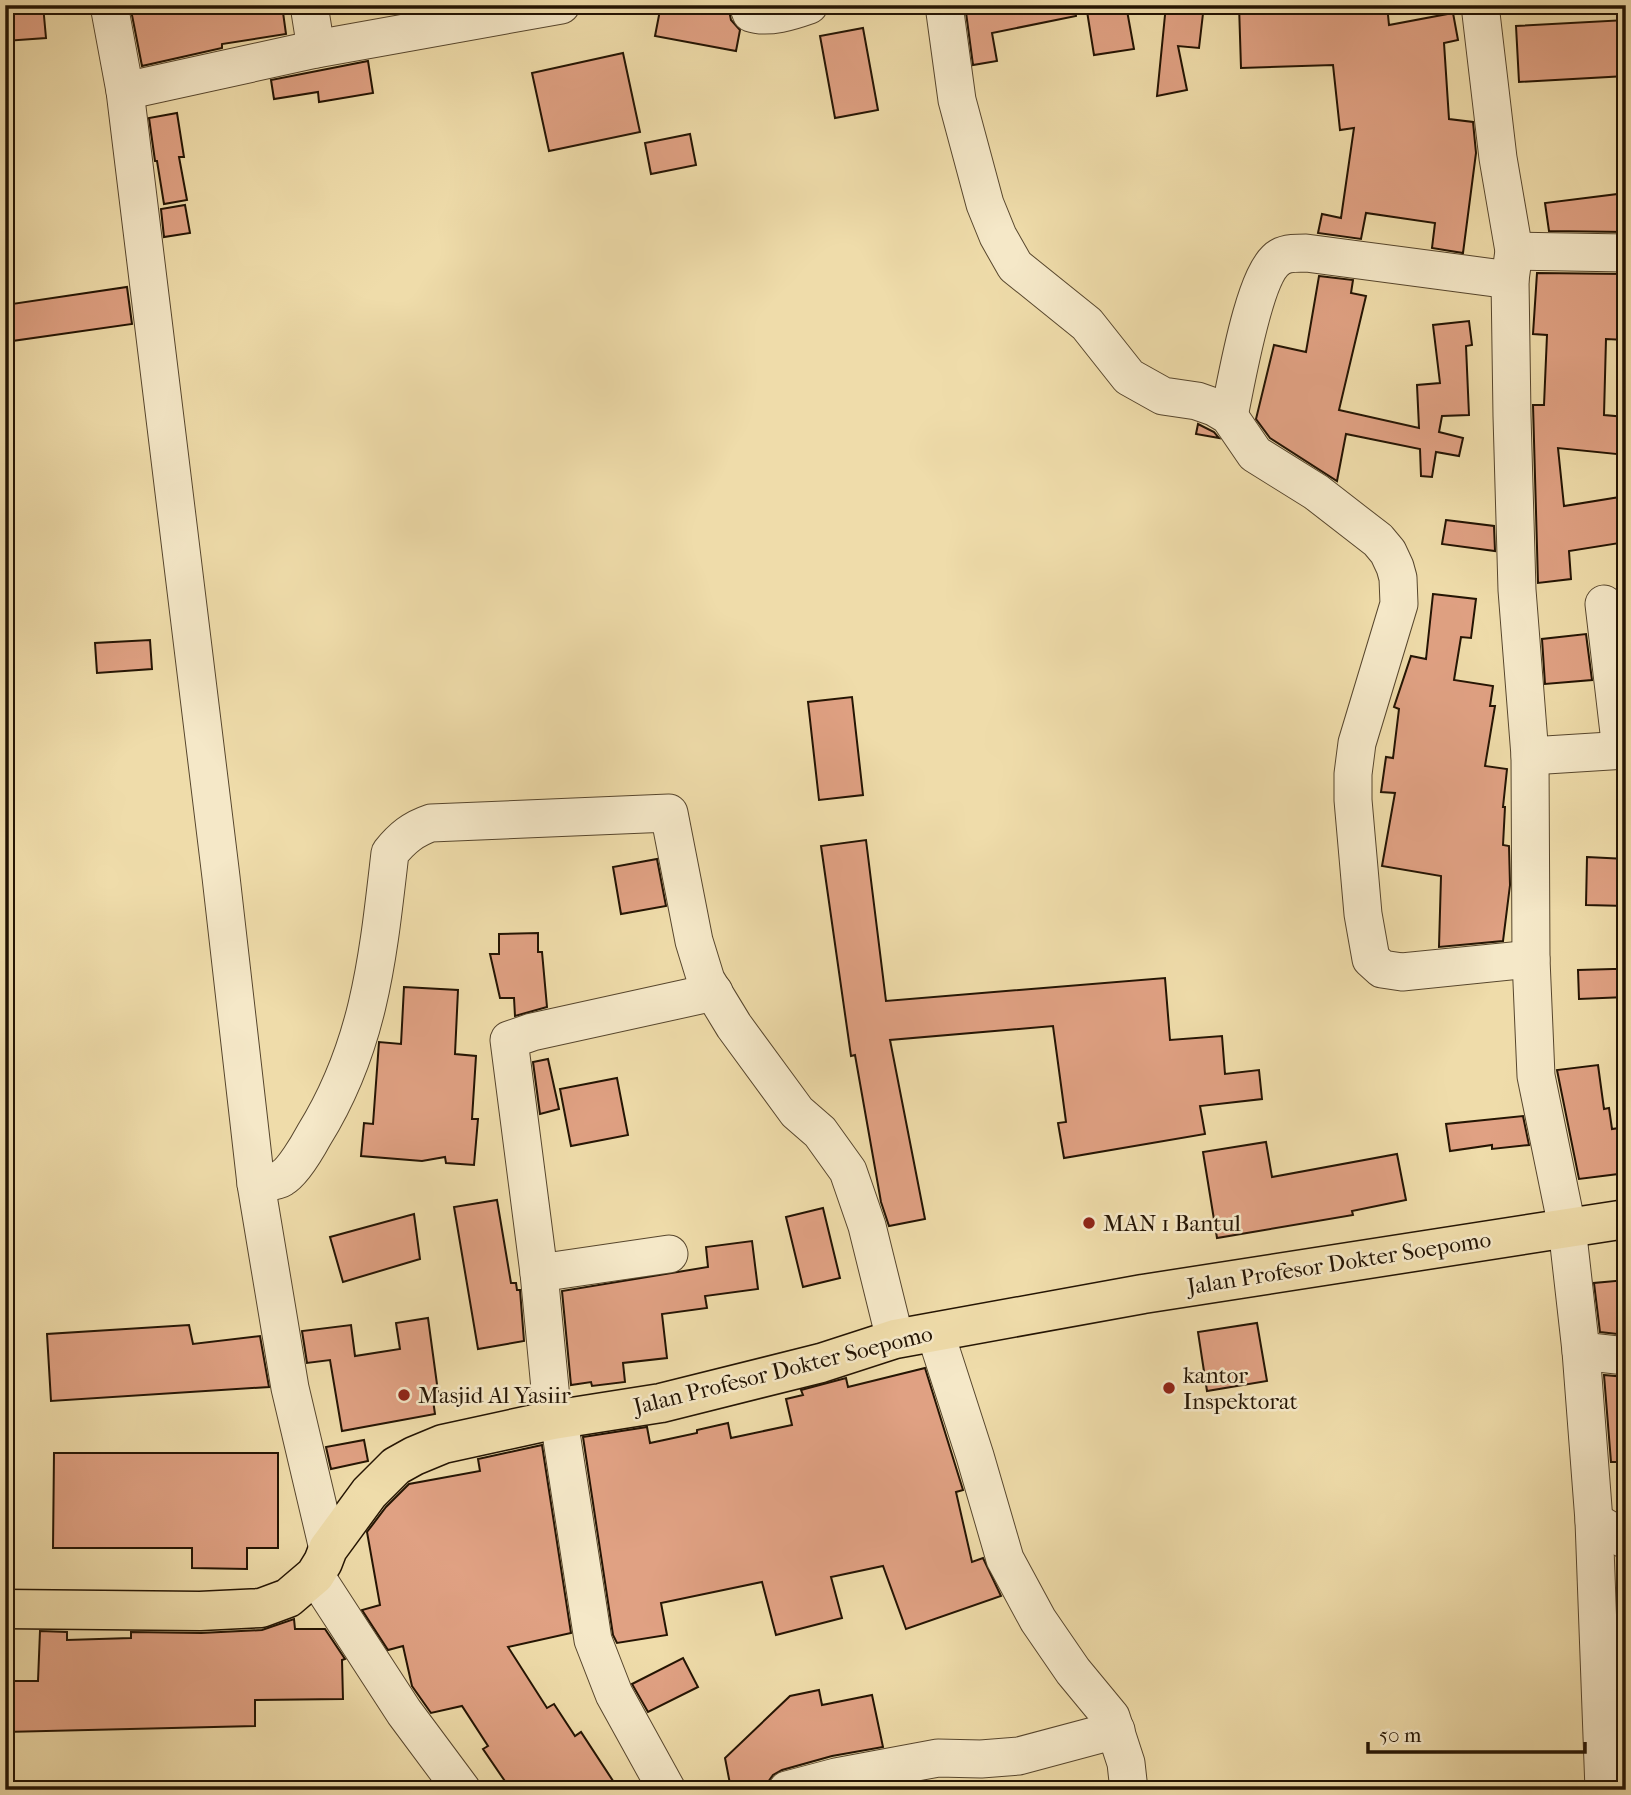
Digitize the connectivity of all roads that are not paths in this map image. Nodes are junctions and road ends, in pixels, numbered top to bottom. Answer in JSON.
{"nodes":[{"id":1,"x":110,"y":5,"type":"edge"},
{"id":2,"x":309,"y":5,"type":"edge"},
{"id":3,"x":561,"y":5,"type":"edge"},
{"id":4,"x":748,"y":5,"type":"edge"},
{"id":5,"x":808,"y":5,"type":"edge"},
{"id":6,"x":944,"y":5,"type":"edge"},
{"id":7,"x":1480,"y":5,"type":"edge"},
{"id":8,"x":316,"y":49,"type":"junction"},
{"id":9,"x":125,"y":91,"type":"junction"},
{"id":10,"x":1626,"y":253,"type":"edge"},
{"id":11,"x":1512,"y":265,"type":"junction"},
{"id":12,"x":1229,"y":416,"type":"junction"},
{"id":13,"x":1604,"y":604,"type":"dead end"},
{"id":14,"x":1623,"y":750,"type":"edge"},
{"id":15,"x":1530,"y":756,"type":"junction"},
{"id":16,"x":1531,"y":959,"type":"junction"},
{"id":17,"x":714,"y":992,"type":"junction"},
{"id":18,"x":256,"y":1184,"type":"junction"},
{"id":19,"x":1626,"y":1219,"type":"edge"},
{"id":20,"x":1567,"y":1227,"type":"junction"},
{"id":21,"x":669,"y":1254,"type":"dead end"},
{"id":22,"x":539,"y":1273,"type":"junction"},
{"id":23,"x":935,"y":1332,"type":"junction"},
{"id":24,"x":895,"y":1339,"type":"junction"},
{"id":25,"x":1581,"y":1351,"type":"junction"},
{"id":26,"x":1626,"y":1356,"type":"edge"},
{"id":27,"x":556,"y":1420,"type":"junction"},
{"id":28,"x":1594,"y":1521,"type":"junction"},
{"id":29,"x":1626,"y":1540,"type":"edge"},
{"id":30,"x":321,"y":1562,"type":"junction"},
{"id":31,"x":5,"y":1609,"type":"edge"},
{"id":32,"x":1116,"y":1730,"type":"junction"},
{"id":33,"x":462,"y":1790,"type":"edge"},
{"id":34,"x":667,"y":1790,"type":"edge"},
{"id":35,"x":788,"y":1790,"type":"edge"},
{"id":36,"x":1129,"y":1790,"type":"edge"},
{"id":37,"x":1604,"y":1790,"type":"edge"}],
"edges":[{"from":1,"to":9,"type":"street"},
{"from":2,"to":8,"type":"street"},
{"from":3,"to":8,"type":"street"},
{"from":4,"to":5,"type":"street"},
{"from":6,"to":12,"type":"street"},
{"from":7,"to":11,"type":"street"},
{"from":8,"to":9,"type":"street"},
{"from":9,"to":18,"type":"street"},
{"from":10,"to":11,"type":"street"},
{"from":11,"to":12,"type":"street"},
{"from":11,"to":15,"type":"street"},
{"from":12,"to":16,"type":"street"},
{"from":13,"to":14,"type":"street"},
{"from":14,"to":15,"type":"street"},
{"from":15,"to":16,"type":"street"},
{"from":16,"to":20,"type":"street"},
{"from":17,"to":18,"type":"street"},
{"from":17,"to":22,"type":"street"},
{"from":17,"to":24,"type":"street"},
{"from":18,"to":30,"type":"street"},
{"from":19,"to":20,"type":"main road","name":"Jalan Profesor Dokter Soepomo"},
{"from":20,"to":23,"type":"main road","name":"Jalan Profesor Dokter Soepomo"},
{"from":20,"to":25,"type":"street"},
{"from":21,"to":22,"type":"street"},
{"from":22,"to":27,"type":"street"},
{"from":23,"to":24,"type":"main road","name":"Jalan Profesor Dokter Soepomo"},
{"from":23,"to":32,"type":"street"},
{"from":24,"to":27,"type":"main road","name":"Jalan Profesor Dokter Soepomo"},
{"from":25,"to":26,"type":"street"},
{"from":25,"to":28,"type":"street"},
{"from":27,"to":30,"type":"main road","name":"Jalan Profesor Dokter Soepomo"},
{"from":27,"to":34,"type":"street"},
{"from":28,"to":29,"type":"street"},
{"from":28,"to":37,"type":"street"},
{"from":30,"to":31,"type":"main road","name":"Jalan Profesor Dokter Soepomo"},
{"from":30,"to":33,"type":"street"},
{"from":32,"to":35,"type":"street"},
{"from":32,"to":36,"type":"street"}]}
